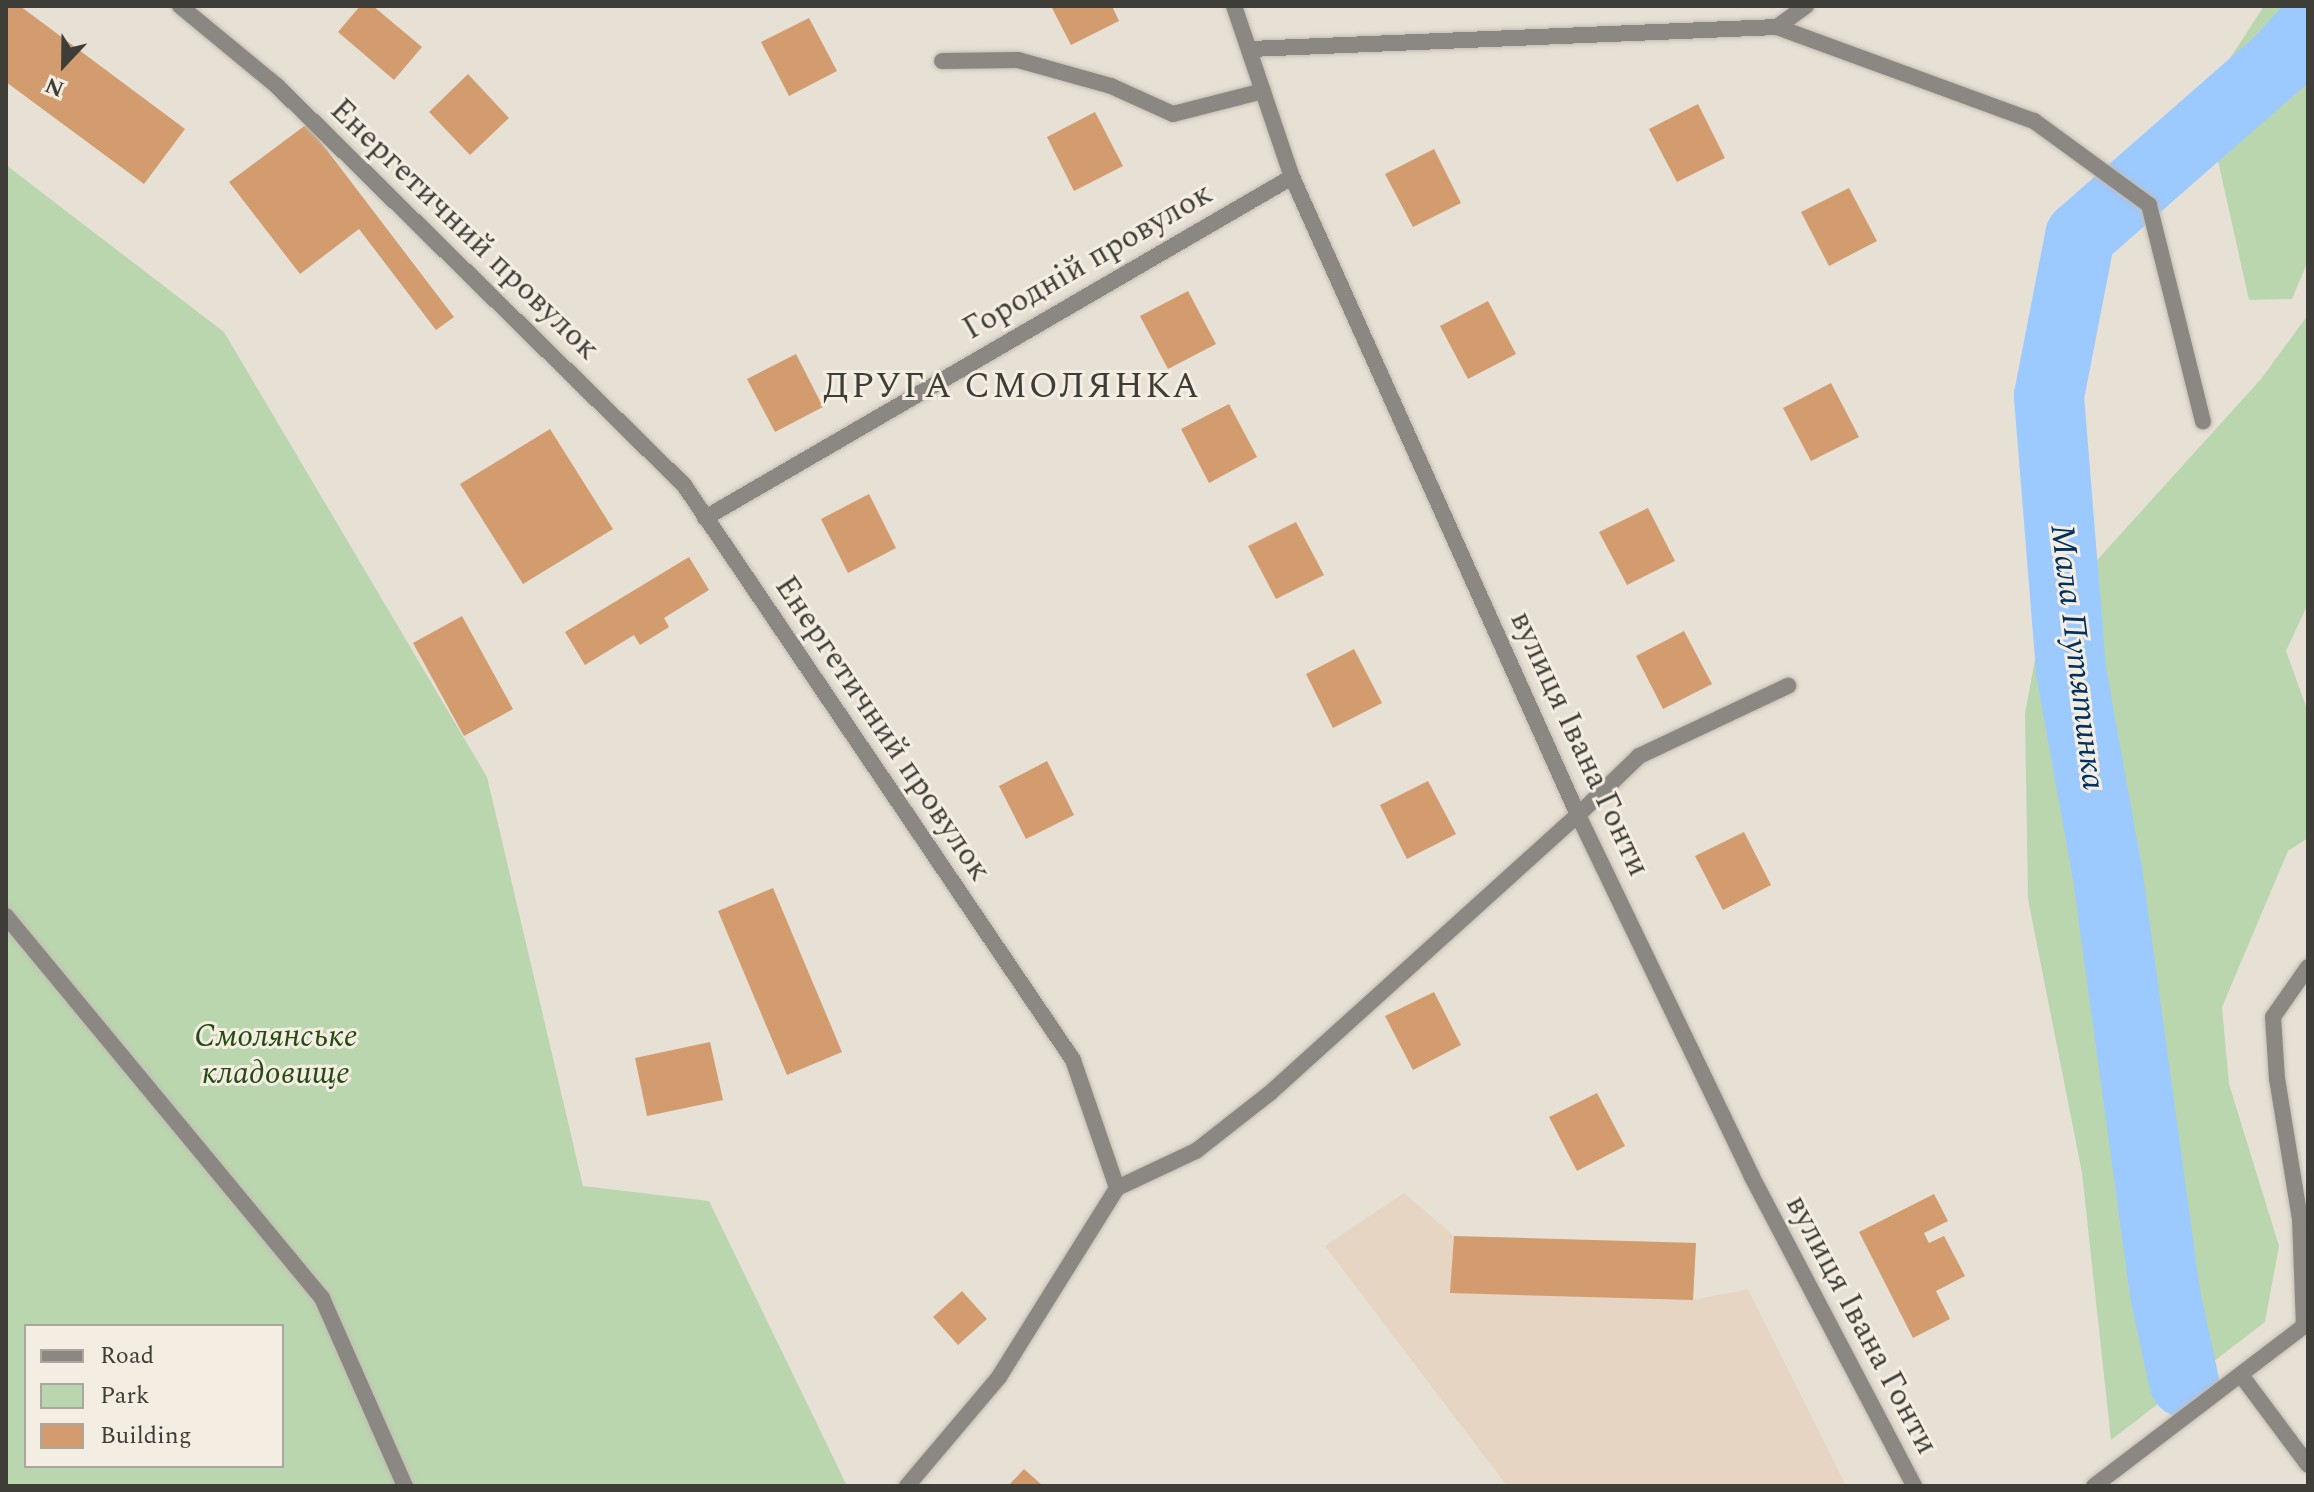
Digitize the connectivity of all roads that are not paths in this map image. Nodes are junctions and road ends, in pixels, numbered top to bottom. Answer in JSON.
{"nodes":[{"id":1,"x":180,"y":6,"type":"edge"},
{"id":2,"x":1234,"y":6,"type":"edge"},
{"id":3,"x":1806,"y":6,"type":"edge"},
{"id":4,"x":1777,"y":27,"type":"junction"},
{"id":5,"x":1250,"y":49,"type":"junction"},
{"id":6,"x":942,"y":61,"type":"dead end"},
{"id":7,"x":1263,"y":91,"type":"junction"},
{"id":8,"x":1292,"y":177,"type":"junction"},
{"id":9,"x":2203,"y":421,"type":"dead end"},
{"id":10,"x":705,"y":518,"type":"junction"},
{"id":11,"x":1788,"y":686,"type":"dead end"},
{"id":12,"x":1578,"y":815,"type":"junction"},
{"id":13,"x":6,"y":916,"type":"edge"},
{"id":14,"x":2308,"y":967,"type":"edge"},
{"id":15,"x":1117,"y":1188,"type":"junction"},
{"id":16,"x":2306,"y":1325,"type":"edge"},
{"id":17,"x":2241,"y":1375,"type":"junction"},
{"id":18,"x":2308,"y":1465,"type":"edge"},
{"id":19,"x":405,"y":1486,"type":"edge"},
{"id":20,"x":907,"y":1486,"type":"edge"},
{"id":21,"x":1914,"y":1486,"type":"edge"},
{"id":22,"x":2094,"y":1486,"type":"edge"}],
"edges":[{"from":1,"to":10,"type":"street","name":"Енергетичний провулок"},
{"from":2,"to":5,"type":"street","name":"вулиця Івана Гонти"},
{"from":3,"to":4,"type":"street"},
{"from":4,"to":5,"type":"street"},
{"from":4,"to":9,"type":"street"},
{"from":5,"to":7,"type":"street","name":"вулиця Івана Гонти"},
{"from":6,"to":7,"type":"street"},
{"from":7,"to":8,"type":"street","name":"вулиця Івана Гонти"},
{"from":8,"to":10,"type":"street","name":"Городній провулок"},
{"from":8,"to":12,"type":"street","name":"вулиця Івана Гонти"},
{"from":10,"to":15,"type":"street","name":"Енергетичний провулок"},
{"from":11,"to":12,"type":"street"},
{"from":12,"to":15,"type":"street"},
{"from":12,"to":21,"type":"street","name":"вулиця Івана Гонти"},
{"from":13,"to":19,"type":"street"},
{"from":14,"to":16,"type":"street"},
{"from":15,"to":20,"type":"street"},
{"from":16,"to":17,"type":"street"},
{"from":17,"to":18,"type":"street"},
{"from":17,"to":22,"type":"street"}]}
